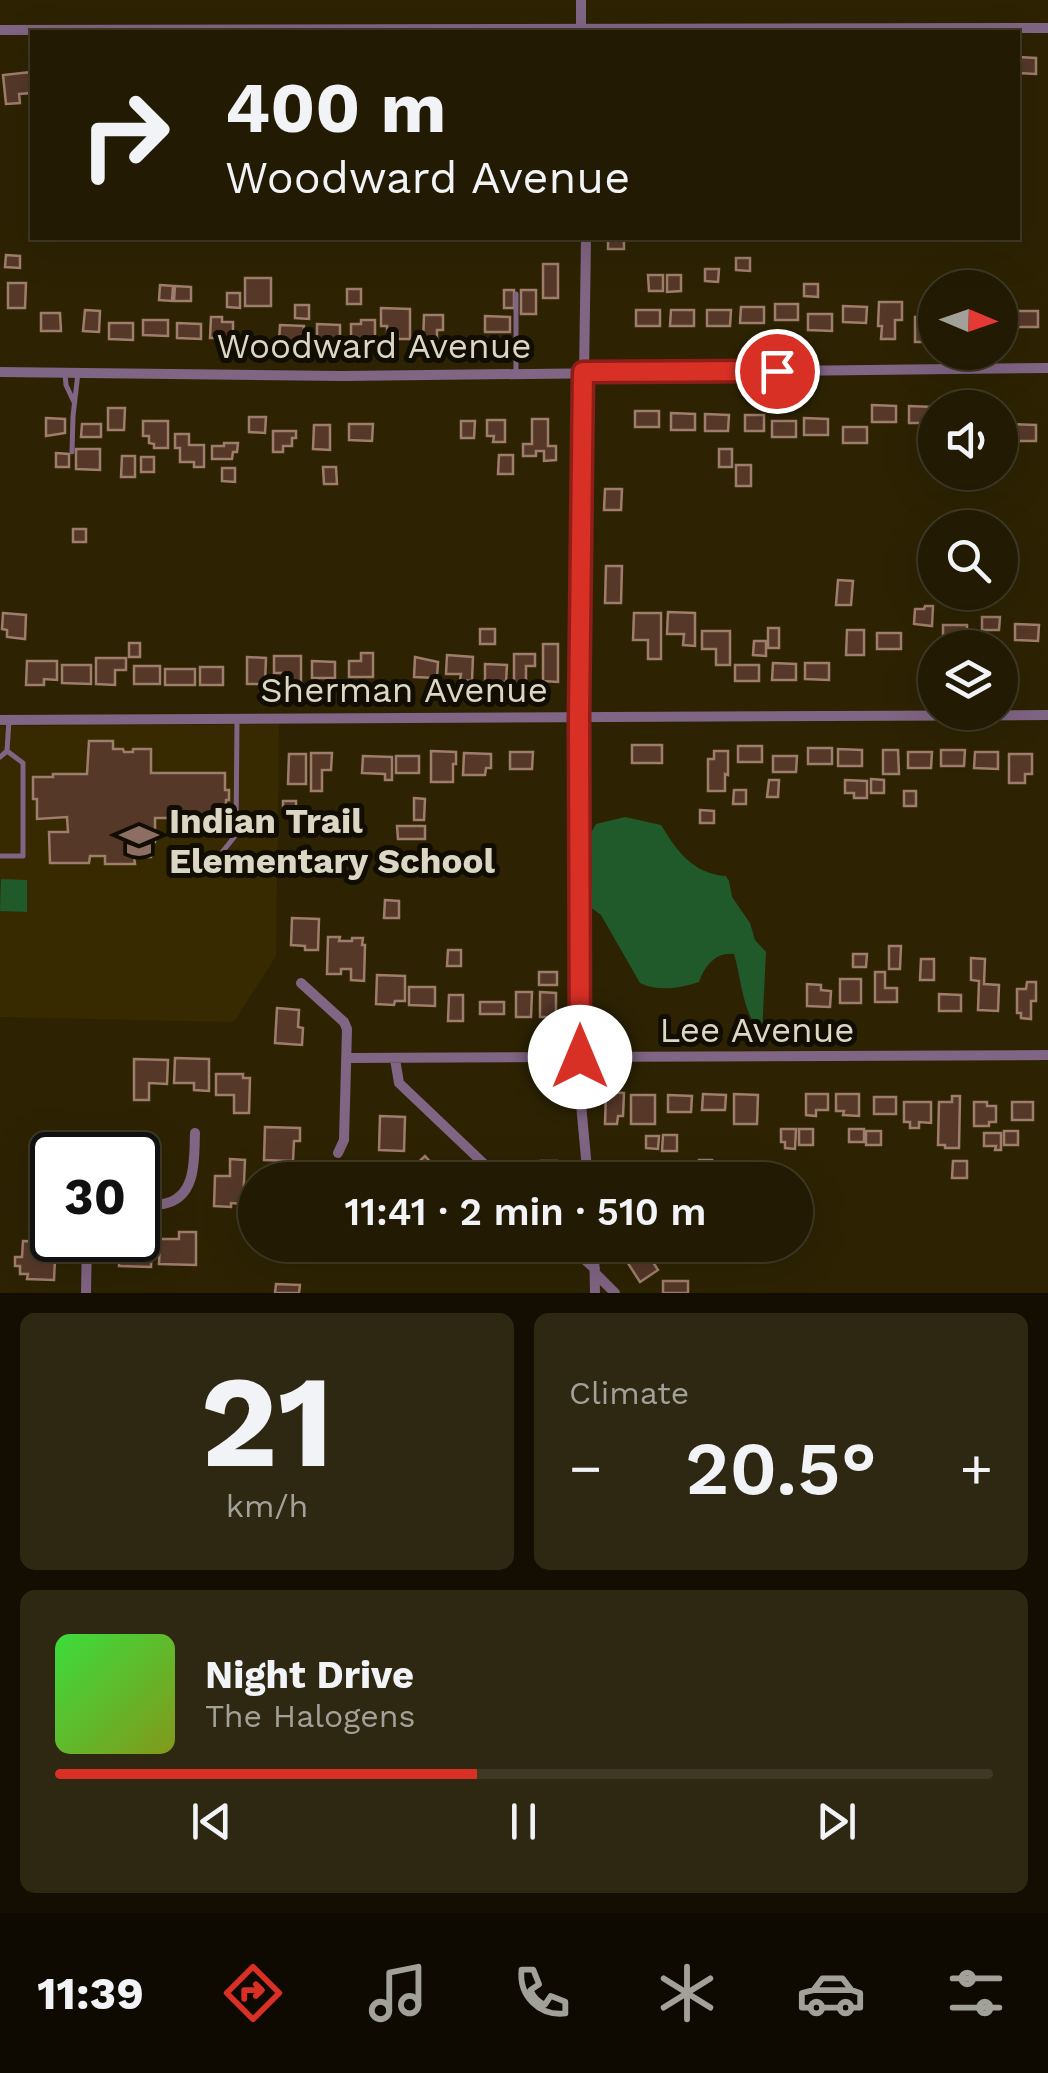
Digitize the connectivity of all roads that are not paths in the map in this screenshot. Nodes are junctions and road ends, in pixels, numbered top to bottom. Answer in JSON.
{"nodes":[{"id":1,"x":580,"y":0,"type":"edge"},
{"id":2,"x":1048,"y":28,"type":"edge"},
{"id":3,"x":0,"y":30,"type":"edge"},
{"id":4,"x":581,"y":30,"type":"edge"},
{"id":5,"x":586,"y":240,"type":"edge"},
{"id":6,"x":516,"y":294,"type":"dead end"},
{"id":7,"x":1048,"y":368,"type":"edge"},
{"id":8,"x":0,"y":372,"type":"edge"},
{"id":9,"x":583,"y":372,"type":"junction"},
{"id":10,"x":65,"y":373,"type":"junction"},
{"id":11,"x":78,"y":373,"type":"junction"},
{"id":12,"x":516,"y":374,"type":"junction"},
{"id":13,"x":74,"y":402,"type":"junction"},
{"id":14,"x":72,"y":452,"type":"dead end"},
{"id":15,"x":1048,"y":715,"type":"edge"},
{"id":16,"x":579,"y":717,"type":"junction"},
{"id":17,"x":237,"y":718,"type":"junction"},
{"id":18,"x":4,"y":720,"type":"edge"},
{"id":19,"x":7,"y":751,"type":"junction"},
{"id":20,"x":0,"y":757,"type":"edge"},
{"id":21,"x":223,"y":851,"type":"dead end"},
{"id":22,"x":0,"y":856,"type":"edge"},
{"id":23,"x":301,"y":984,"type":"dead end"},
{"id":24,"x":1048,"y":1055,"type":"edge"},
{"id":25,"x":580,"y":1057,"type":"junction"},
{"id":26,"x":346,"y":1058,"type":"junction"},
{"id":27,"x":394,"y":1059,"type":"junction"},
{"id":28,"x":194,"y":1133,"type":"dead end"},
{"id":29,"x":338,"y":1154,"type":"dead end"},
{"id":30,"x":482,"y":1162,"type":"edge"},
{"id":31,"x":586,"y":1162,"type":"edge"},
{"id":32,"x":160,"y":1204,"type":"edge"},
{"id":33,"x":87,"y":1262,"type":"edge"},
{"id":34,"x":586,"y":1262,"type":"edge"},
{"id":35,"x":595,"y":1262,"type":"edge"},
{"id":36,"x":596,"y":1272,"type":"junction"},
{"id":37,"x":86,"y":1293,"type":"edge"},
{"id":38,"x":596,"y":1293,"type":"edge"},
{"id":39,"x":615,"y":1293,"type":"edge"}],
"edges":[{"from":1,"to":4,"type":"street"},
{"from":2,"to":4,"type":"street"},
{"from":3,"to":4,"type":"street"},
{"from":5,"to":9,"type":"street"},
{"from":6,"to":12,"type":"lane"},
{"from":7,"to":9,"type":"street","name":"Woodward Avenue"},
{"from":8,"to":10,"type":"street","name":"Woodward Avenue"},
{"from":9,"to":12,"type":"street","name":"Woodward Avenue"},
{"from":9,"to":16,"type":"street"},
{"from":10,"to":11,"type":"street","name":"Woodward Avenue"},
{"from":10,"to":13,"type":"lane"},
{"from":11,"to":12,"type":"street","name":"Woodward Avenue"},
{"from":11,"to":13,"type":"lane"},
{"from":13,"to":14,"type":"lane"},
{"from":15,"to":16,"type":"street","name":"Sherman Avenue"},
{"from":16,"to":17,"type":"street","name":"Sherman Avenue"},
{"from":16,"to":25,"type":"street"},
{"from":17,"to":18,"type":"street","name":"Sherman Avenue"},
{"from":17,"to":21,"type":"lane"},
{"from":18,"to":19,"type":"lane"},
{"from":19,"to":20,"type":"lane"},
{"from":19,"to":22,"type":"lane"},
{"from":23,"to":26,"type":"street"},
{"from":24,"to":25,"type":"street","name":"Lee Avenue"},
{"from":25,"to":27,"type":"street","name":"Lee Avenue"},
{"from":25,"to":31,"type":"street"},
{"from":26,"to":27,"type":"street","name":"Lee Avenue"},
{"from":26,"to":29,"type":"street"},
{"from":27,"to":30,"type":"street"},
{"from":28,"to":32,"type":"street"},
{"from":33,"to":37,"type":"street"},
{"from":34,"to":36,"type":"street"},
{"from":35,"to":36,"type":"street"},
{"from":36,"to":38,"type":"street"},
{"from":36,"to":39,"type":"street"}]}
